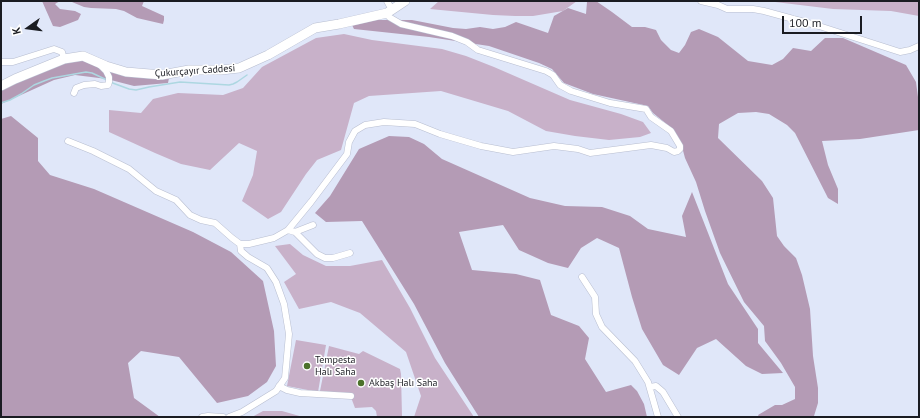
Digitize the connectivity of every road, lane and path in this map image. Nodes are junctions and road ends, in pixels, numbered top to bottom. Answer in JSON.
{"nodes":[{"id":1,"x":387,"y":1,"type":"edge"},
{"id":2,"x":405,"y":1,"type":"edge"},
{"id":3,"x":701,"y":1,"type":"edge"},
{"id":4,"x":390,"y":12,"type":"junction"},
{"id":5,"x":919,"y":46,"type":"edge"},
{"id":6,"x":64,"y":59,"type":"junction"},
{"id":7,"x":1,"y":62,"type":"edge"},
{"id":8,"x":99,"y":63,"type":"junction"},
{"id":9,"x":1,"y":86,"type":"edge"},
{"id":10,"x":74,"y":93,"type":"dead end"},
{"id":11,"x":68,"y":141,"type":"dead end"},
{"id":12,"x":313,"y":225,"type":"dead end"},
{"id":13,"x":288,"y":230,"type":"junction"},
{"id":14,"x":295,"y":232,"type":"junction"},
{"id":15,"x":240,"y":244,"type":"junction"},
{"id":16,"x":350,"y":253,"type":"dead end"},
{"id":17,"x":582,"y":277,"type":"dead end"},
{"id":18,"x":279,"y":386,"type":"junction"},
{"id":19,"x":650,"y":387,"type":"junction"},
{"id":20,"x":351,"y":396,"type":"dead end"},
{"id":21,"x":202,"y":417,"type":"edge"},
{"id":22,"x":223,"y":417,"type":"edge"},
{"id":23,"x":229,"y":417,"type":"edge"},
{"id":24,"x":658,"y":417,"type":"edge"},
{"id":25,"x":678,"y":417,"type":"edge"}],
"edges":[{"from":1,"to":4,"type":"street"},
{"from":2,"to":4,"type":"street","name":"Çukurçayır Caddesi"},
{"from":3,"to":5,"type":"street"},
{"from":4,"to":8,"type":"street","name":"Çukurçayır Caddesi"},
{"from":4,"to":13,"type":"street"},
{"from":6,"to":7,"type":"street"},
{"from":6,"to":8,"type":"street","name":"Çukurçayır Caddesi"},
{"from":6,"to":9,"type":"street","name":"Çukurçayır Caddesi"},
{"from":8,"to":10,"type":"street"},
{"from":11,"to":15,"type":"street"},
{"from":12,"to":14,"type":"street"},
{"from":13,"to":14,"type":"street"},
{"from":13,"to":15,"type":"street"},
{"from":14,"to":16,"type":"street"},
{"from":15,"to":18,"type":"street"},
{"from":17,"to":19,"type":"street"},
{"from":18,"to":20,"type":"street"},
{"from":18,"to":23,"type":"street"},
{"from":19,"to":24,"type":"street"},
{"from":19,"to":25,"type":"street"},
{"from":21,"to":22,"type":"street"}]}
